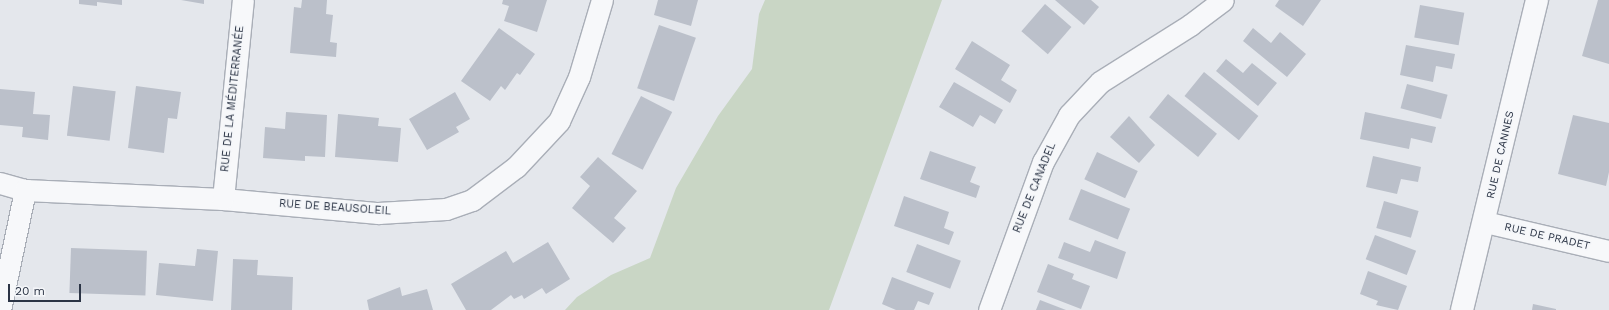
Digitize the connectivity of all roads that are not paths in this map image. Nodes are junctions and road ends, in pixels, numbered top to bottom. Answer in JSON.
{"nodes":[{"id":1,"x":243,"y":0,"type":"edge"},
{"id":2,"x":602,"y":0,"type":"edge"},
{"id":3,"x":1222,"y":0,"type":"edge"},
{"id":4,"x":1537,"y":0,"type":"edge"},
{"id":5,"x":0,"y":183,"type":"edge"},
{"id":6,"x":25,"y":190,"type":"junction"},
{"id":7,"x":223,"y":199,"type":"junction"},
{"id":8,"x":1485,"y":222,"type":"junction"},
{"id":9,"x":1609,"y":251,"type":"edge"},
{"id":10,"x":0,"y":310,"type":"edge"},
{"id":11,"x":989,"y":310,"type":"edge"},
{"id":12,"x":1462,"y":310,"type":"edge"}],
"edges":[{"from":1,"to":7,"type":"street","name":"RUE DE LA MÉDITERRANÉE"},
{"from":2,"to":7,"type":"street","name":"RUE DE BEAUSOLEIL"},
{"from":3,"to":11,"type":"street","name":"RUE DE CANADEL"},
{"from":4,"to":8,"type":"street","name":"RUE DE CANNES"},
{"from":5,"to":6,"type":"street","name":"RUE DE BEAUSOLEIL"},
{"from":6,"to":7,"type":"street","name":"RUE DE BEAUSOLEIL"},
{"from":6,"to":10,"type":"street"},
{"from":8,"to":9,"type":"street","name":"RUE DE PRADET"},
{"from":8,"to":12,"type":"street","name":"RUE DE CANNES"}]}
